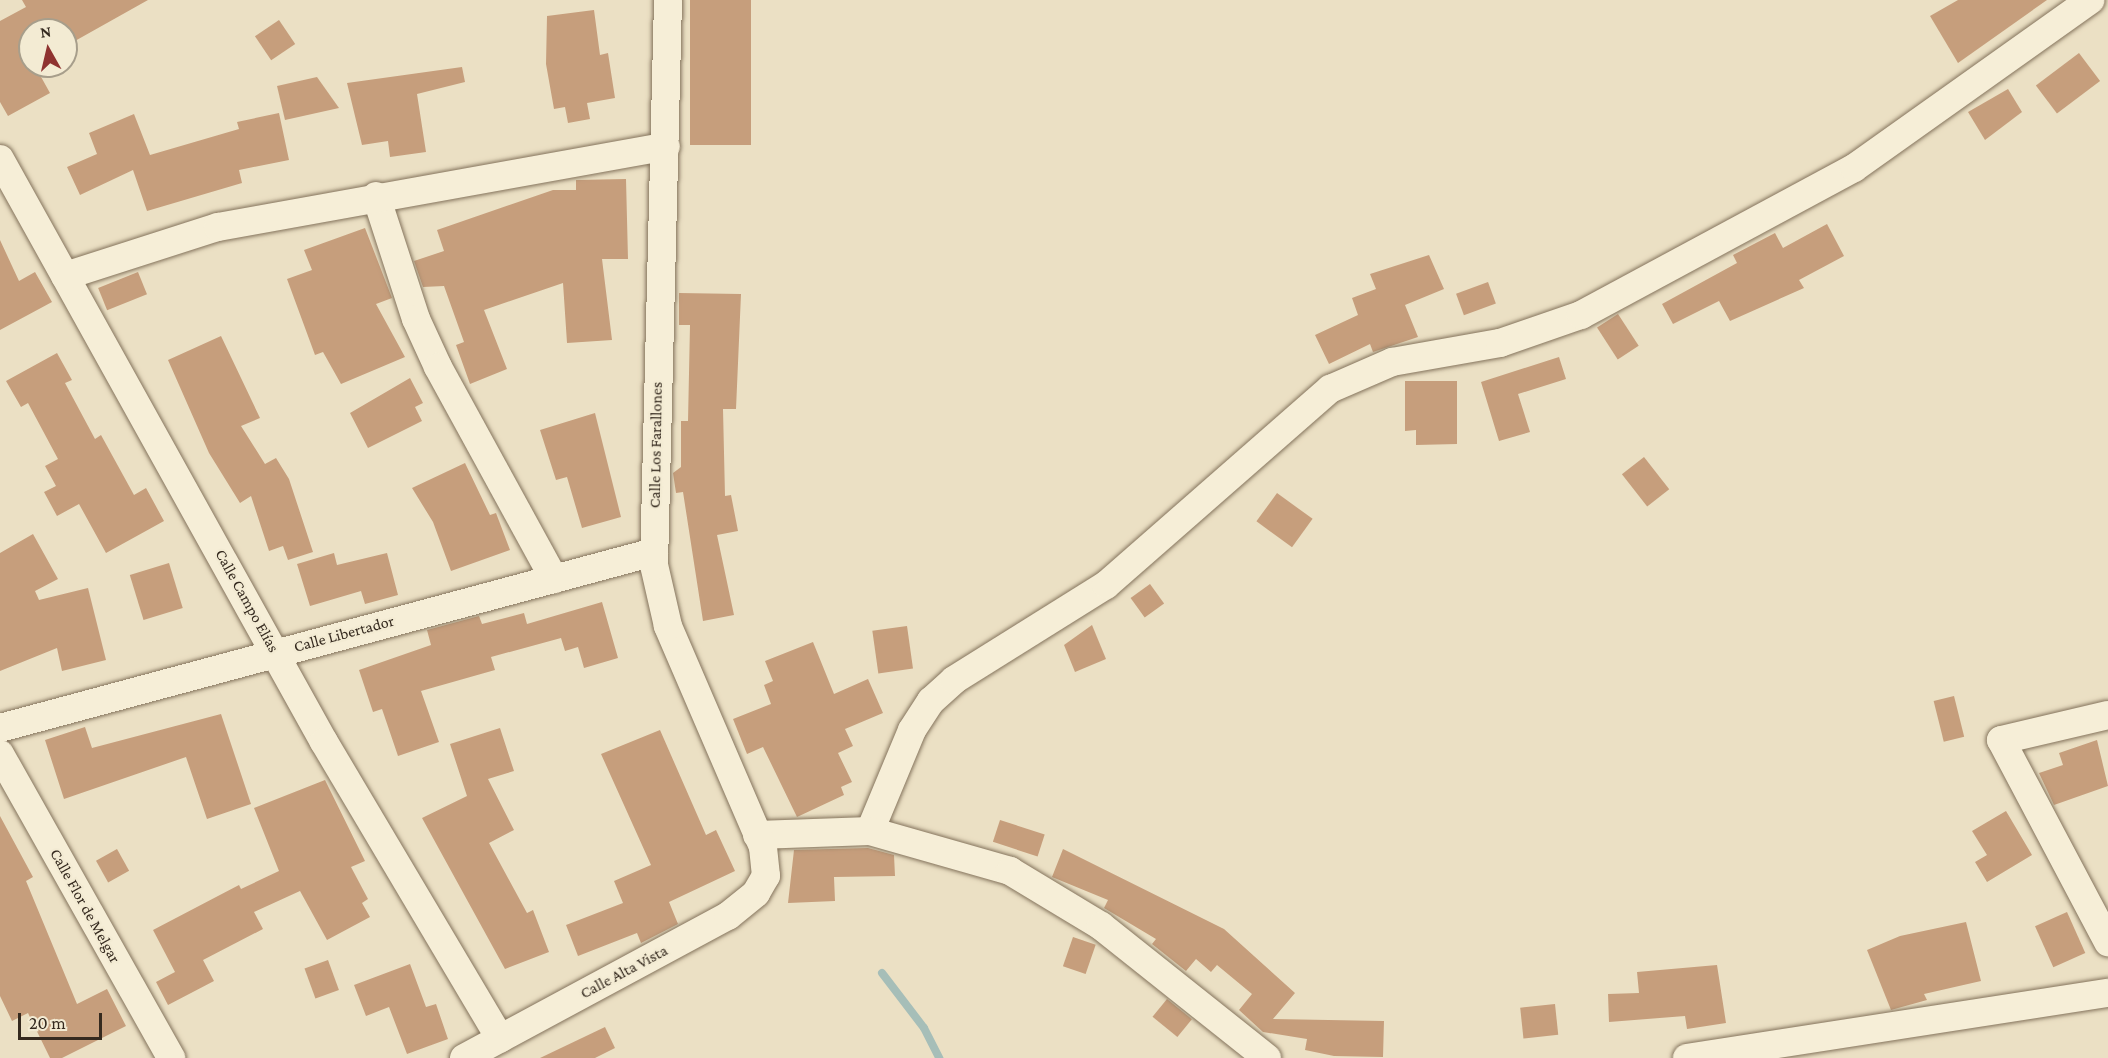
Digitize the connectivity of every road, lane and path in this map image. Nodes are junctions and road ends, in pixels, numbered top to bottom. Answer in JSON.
{"nodes":[{"id":1,"x":668,"y":0,"type":"edge"},
{"id":2,"x":2090,"y":0,"type":"edge"},
{"id":3,"x":666,"y":146,"type":"junction"},
{"id":4,"x":0,"y":159,"type":"edge"},
{"id":5,"x":376,"y":196,"type":"junction"},
{"id":6,"x":65,"y":276,"type":"junction"},
{"id":7,"x":654,"y":552,"type":"junction"},
{"id":8,"x":554,"y":579,"type":"junction"},
{"id":9,"x":275,"y":652,"type":"junction"},
{"id":10,"x":2108,"y":715,"type":"edge"},
{"id":11,"x":0,"y":728,"type":"edge"},
{"id":12,"x":0,"y":754,"type":"edge"},
{"id":13,"x":870,"y":831,"type":"junction"},
{"id":14,"x":757,"y":835,"type":"junction"},
{"id":15,"x":766,"y":869,"type":"joint"},
{"id":16,"x":2108,"y":942,"type":"edge"},
{"id":17,"x":2108,"y":993,"type":"edge"},
{"id":18,"x":500,"y":1039,"type":"junction"},
{"id":19,"x":171,"y":1058,"type":"edge"},
{"id":20,"x":464,"y":1058,"type":"edge"},
{"id":21,"x":1267,"y":1058,"type":"edge"},
{"id":22,"x":1687,"y":1058,"type":"edge"}],
"edges":[{"from":1,"to":3,"type":"street","name":"Calle Los Farallones"},
{"from":2,"to":13,"type":"street"},
{"from":3,"to":5,"type":"street"},
{"from":3,"to":7,"type":"street","name":"Calle Los Farallones"},
{"from":4,"to":6,"type":"street","name":"Calle Campo Elías"},
{"from":5,"to":6,"type":"street"},
{"from":5,"to":8,"type":"street"},
{"from":6,"to":9,"type":"street","name":"Calle Campo Elías"},
{"from":7,"to":8,"type":"street","name":"Calle Libertador"},
{"from":7,"to":14,"type":"street","name":"Calle Los Farallones"},
{"from":8,"to":9,"type":"street","name":"Calle Libertador"},
{"from":9,"to":11,"type":"street","name":"Calle Libertador"},
{"from":9,"to":18,"type":"street","name":"Calle Campo Elías"},
{"from":10,"to":16,"type":"street"},
{"from":12,"to":19,"type":"street","name":"Calle Flor de Melgar"},
{"from":13,"to":14,"type":"street"},
{"from":13,"to":21,"type":"street"},
{"from":14,"to":15,"type":"street","name":"Calle Los Farallones"},
{"from":15,"to":18,"type":"street","name":"Calle Alta Vista"},
{"from":17,"to":22,"type":"street"},
{"from":18,"to":20,"type":"street","name":"Calle Alta Vista"}]}
